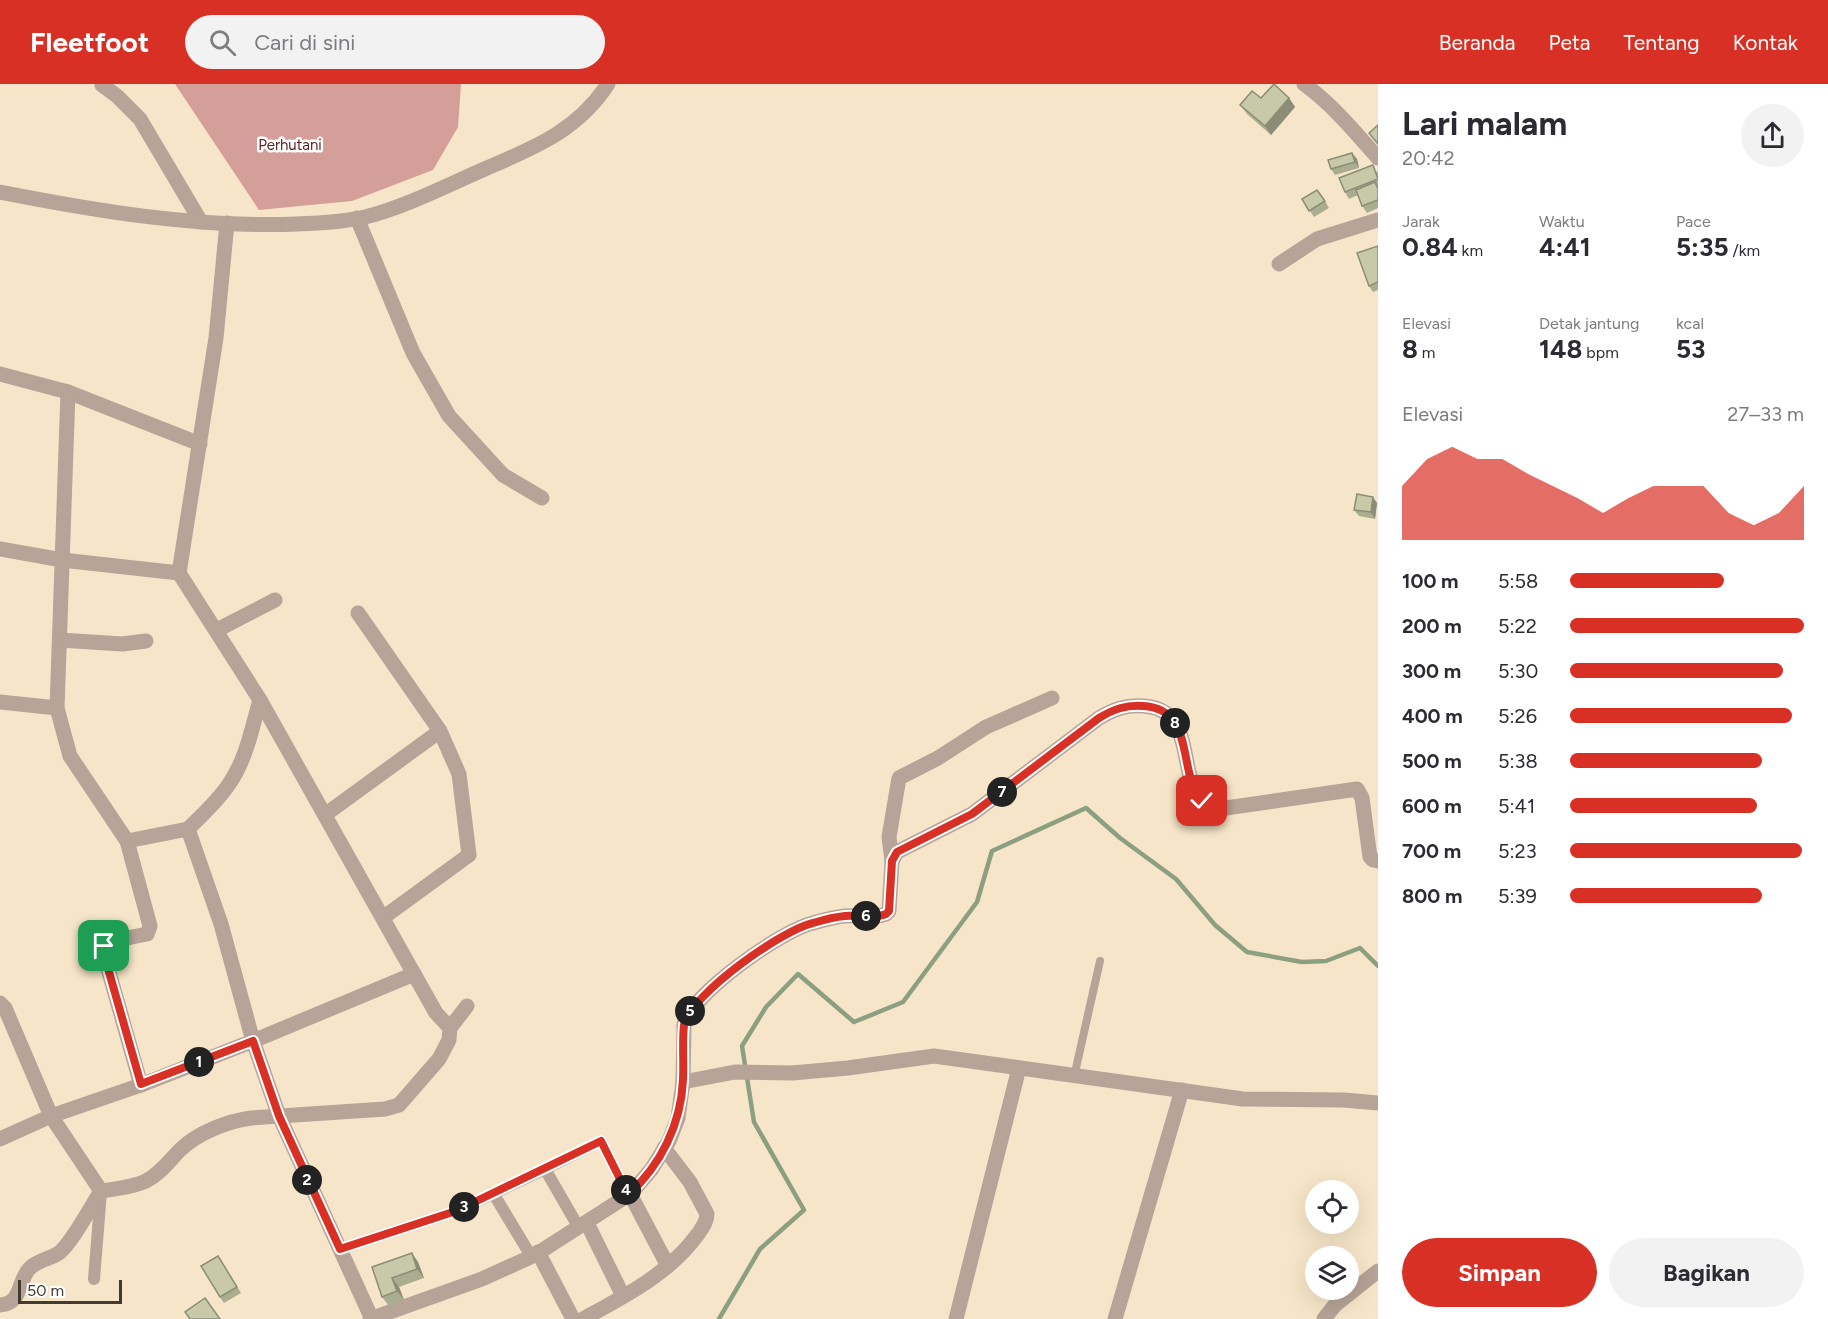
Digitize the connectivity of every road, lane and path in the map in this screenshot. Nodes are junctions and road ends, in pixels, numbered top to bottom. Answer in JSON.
{"nodes":[{"id":1,"x":608,"y":84,"type":"edge"},
{"id":2,"x":1304,"y":84,"type":"edge"},
{"id":3,"x":102,"y":85,"type":"edge"},
{"id":4,"x":1322,"y":89,"type":"edge"},
{"id":5,"x":1378,"y":158,"type":"edge"},
{"id":6,"x":0,"y":192,"type":"edge"},
{"id":7,"x":357,"y":218,"type":"junction"},
{"id":8,"x":1378,"y":220,"type":"edge"},
{"id":9,"x":201,"y":222,"type":"junction"},
{"id":10,"x":227,"y":224,"type":"junction"},
{"id":11,"x":1279,"y":264,"type":"dead end"},
{"id":12,"x":0,"y":374,"type":"edge"},
{"id":13,"x":68,"y":392,"type":"junction"},
{"id":14,"x":200,"y":444,"type":"junction"},
{"id":15,"x":542,"y":498,"type":"dead end"},
{"id":16,"x":0,"y":549,"type":"edge"},
{"id":17,"x":62,"y":560,"type":"junction"},
{"id":18,"x":179,"y":573,"type":"junction"},
{"id":19,"x":274,"y":600,"type":"dead end"},
{"id":20,"x":357,"y":613,"type":"dead end"},
{"id":21,"x":217,"y":630,"type":"junction"},
{"id":22,"x":60,"y":640,"type":"junction"},
{"id":23,"x":147,"y":642,"type":"dead end"},
{"id":24,"x":1052,"y":698,"type":"dead end"},
{"id":25,"x":260,"y":700,"type":"junction"},
{"id":26,"x":0,"y":702,"type":"edge"},
{"id":27,"x":57,"y":708,"type":"junction"},
{"id":28,"x":440,"y":731,"type":"junction"},
{"id":29,"x":326,"y":814,"type":"junction"},
{"id":30,"x":188,"y":829,"type":"junction"},
{"id":31,"x":127,"y":841,"type":"junction"},
{"id":32,"x":892,"y":861,"type":"junction"},
{"id":33,"x":1378,"y":861,"type":"edge"},
{"id":34,"x":384,"y":917,"type":"junction"},
{"id":35,"x":1100,"y":962,"type":"dead end"},
{"id":36,"x":414,"y":974,"type":"junction"},
{"id":37,"x":0,"y":1003,"type":"edge"},
{"id":38,"x":467,"y":1006,"type":"dead end"},
{"id":39,"x":450,"y":1028,"type":"junction"},
{"id":40,"x":253,"y":1041,"type":"junction"},
{"id":41,"x":1018,"y":1068,"type":"junction"},
{"id":42,"x":1074,"y":1077,"type":"junction"},
{"id":43,"x":683,"y":1082,"type":"junction"},
{"id":44,"x":141,"y":1084,"type":"junction"},
{"id":45,"x":1182,"y":1090,"type":"junction"},
{"id":46,"x":1378,"y":1103,"type":"edge"},
{"id":47,"x":51,"y":1116,"type":"junction"},
{"id":48,"x":279,"y":1116,"type":"junction"},
{"id":49,"x":0,"y":1139,"type":"edge"},
{"id":50,"x":664,"y":1148,"type":"junction"},
{"id":51,"x":545,"y":1169,"type":"junction"},
{"id":52,"x":101,"y":1191,"type":"junction"},
{"id":53,"x":494,"y":1193,"type":"junction"},
{"id":54,"x":629,"y":1195,"type":"junction"},
{"id":55,"x":583,"y":1225,"type":"junction"},
{"id":56,"x":340,"y":1249,"type":"junction"},
{"id":57,"x":535,"y":1254,"type":"junction"},
{"id":58,"x":668,"y":1266,"type":"junction"},
{"id":59,"x":1378,"y":1271,"type":"edge"},
{"id":60,"x":94,"y":1279,"type":"dead end"},
{"id":61,"x":623,"y":1296,"type":"junction"},
{"id":62,"x":0,"y":1305,"type":"edge"},
{"id":63,"x":371,"y":1319,"type":"edge"},
{"id":64,"x":573,"y":1319,"type":"edge"},
{"id":65,"x":583,"y":1319,"type":"edge"},
{"id":66,"x":956,"y":1319,"type":"edge"},
{"id":67,"x":1115,"y":1319,"type":"edge"},
{"id":68,"x":1324,"y":1319,"type":"edge"}],
"edges":[{"from":1,"to":7,"type":"street"},
{"from":2,"to":4,"type":"street"},
{"from":3,"to":9,"type":"street"},
{"from":4,"to":5,"type":"street"},
{"from":6,"to":9,"type":"street"},
{"from":7,"to":10,"type":"street"},
{"from":7,"to":15,"type":"street"},
{"from":8,"to":11,"type":"street"},
{"from":9,"to":10,"type":"street"},
{"from":10,"to":14,"type":"street"},
{"from":12,"to":13,"type":"street"},
{"from":13,"to":14,"type":"street"},
{"from":13,"to":17,"type":"street"},
{"from":14,"to":18,"type":"street"},
{"from":16,"to":17,"type":"street"},
{"from":17,"to":18,"type":"street"},
{"from":17,"to":22,"type":"street"},
{"from":18,"to":21,"type":"street"},
{"from":19,"to":21,"type":"street"},
{"from":20,"to":28,"type":"street"},
{"from":21,"to":25,"type":"street"},
{"from":22,"to":23,"type":"street"},
{"from":22,"to":27,"type":"street"},
{"from":24,"to":32,"type":"street"},
{"from":25,"to":29,"type":"street"},
{"from":25,"to":30,"type":"street"},
{"from":26,"to":27,"type":"street"},
{"from":27,"to":31,"type":"street"},
{"from":28,"to":29,"type":"street"},
{"from":28,"to":34,"type":"street"},
{"from":29,"to":34,"type":"street"},
{"from":30,"to":31,"type":"street"},
{"from":30,"to":40,"type":"street"},
{"from":31,"to":44,"type":"street"},
{"from":32,"to":33,"type":"street"},
{"from":32,"to":43,"type":"street"},
{"from":34,"to":36,"type":"street"},
{"from":35,"to":42,"type":"lane"},
{"from":36,"to":39,"type":"street"},
{"from":36,"to":40,"type":"street"},
{"from":37,"to":47,"type":"street"},
{"from":38,"to":39,"type":"street"},
{"from":39,"to":48,"type":"street"},
{"from":40,"to":44,"type":"street"},
{"from":40,"to":48,"type":"street"},
{"from":41,"to":42,"type":"street"},
{"from":41,"to":43,"type":"street"},
{"from":41,"to":66,"type":"street"},
{"from":42,"to":45,"type":"street"},
{"from":43,"to":50,"type":"street"},
{"from":44,"to":47,"type":"street"},
{"from":45,"to":46,"type":"street"},
{"from":45,"to":67,"type":"street"},
{"from":47,"to":49,"type":"street"},
{"from":47,"to":52,"type":"street"},
{"from":48,"to":52,"type":"street"},
{"from":48,"to":56,"type":"street"},
{"from":50,"to":54,"type":"street"},
{"from":50,"to":58,"type":"street"},
{"from":51,"to":53,"type":"street"},
{"from":51,"to":54,"type":"street"},
{"from":51,"to":55,"type":"street"},
{"from":52,"to":60,"type":"street"},
{"from":52,"to":62,"type":"street"},
{"from":53,"to":56,"type":"street"},
{"from":53,"to":57,"type":"street"},
{"from":54,"to":55,"type":"street"},
{"from":54,"to":58,"type":"street"},
{"from":55,"to":57,"type":"street"},
{"from":55,"to":61,"type":"street"},
{"from":56,"to":63,"type":"street"},
{"from":57,"to":63,"type":"street"},
{"from":57,"to":64,"type":"street"},
{"from":58,"to":61,"type":"street"},
{"from":59,"to":68,"type":"street"},
{"from":61,"to":65,"type":"street"}]}
